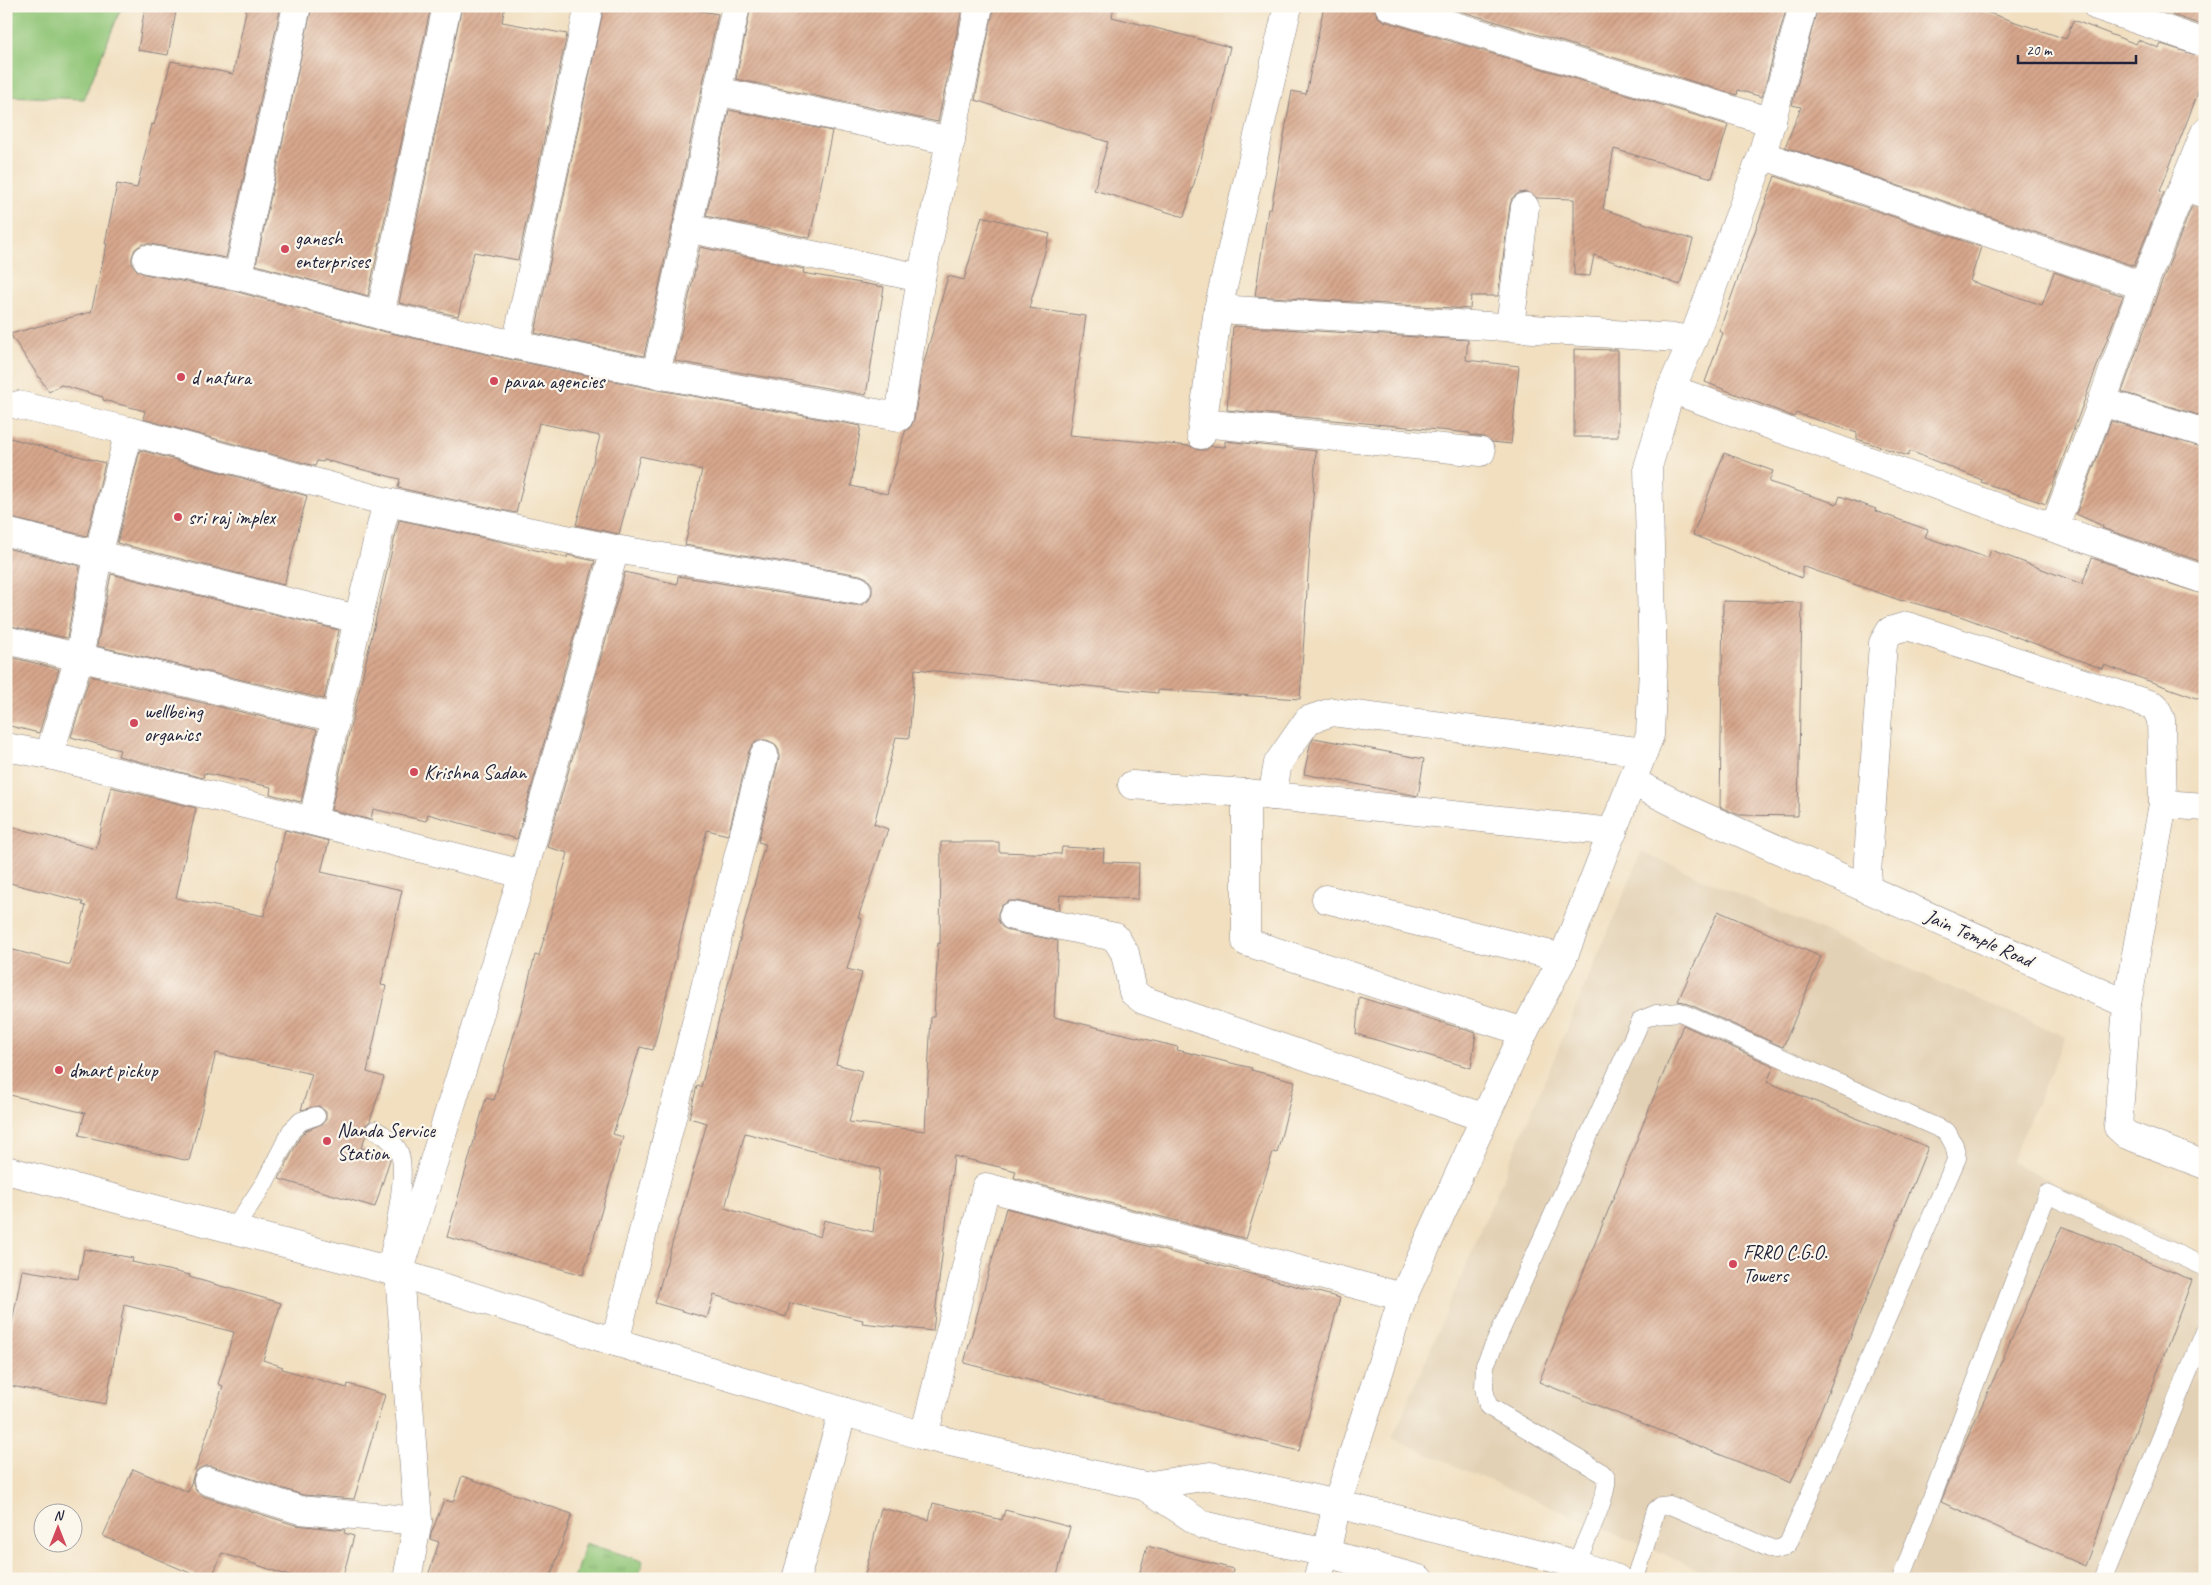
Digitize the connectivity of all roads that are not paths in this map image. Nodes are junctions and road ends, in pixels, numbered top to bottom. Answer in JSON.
{"nodes":[{"id":1,"x":297,"y":6,"type":"edge"},
{"id":2,"x":447,"y":6,"type":"edge"},
{"id":3,"x":590,"y":6,"type":"edge"},
{"id":4,"x":736,"y":6,"type":"edge"},
{"id":5,"x":979,"y":6,"type":"edge"},
{"id":6,"x":1288,"y":6,"type":"edge"},
{"id":7,"x":1389,"y":6,"type":"edge"},
{"id":8,"x":1803,"y":6,"type":"edge"},
{"id":9,"x":2096,"y":6,"type":"edge"},
{"id":10,"x":2205,"y":43,"type":"edge"},
{"id":11,"x":717,"y":91,"type":"junction"},
{"id":12,"x":1772,"y":122,"type":"junction"},
{"id":13,"x":2205,"y":132,"type":"edge"},
{"id":14,"x":951,"y":141,"type":"junction"},
{"id":15,"x":1762,"y":155,"type":"junction"},
{"id":16,"x":2194,"y":191,"type":"edge"},
{"id":17,"x":1525,"y":207,"type":"dead end"},
{"id":18,"x":687,"y":228,"type":"junction"},
{"id":19,"x":147,"y":258,"type":"dead end"},
{"id":20,"x":238,"y":276,"type":"junction"},
{"id":21,"x":920,"y":278,"type":"junction"},
{"id":22,"x":2143,"y":286,"type":"junction"},
{"id":23,"x":1218,"y":310,"type":"junction"},
{"id":24,"x":380,"y":315,"type":"junction"},
{"id":25,"x":1510,"y":326,"type":"junction"},
{"id":26,"x":1693,"y":340,"type":"junction"},
{"id":27,"x":516,"y":345,"type":"junction"},
{"id":28,"x":656,"y":374,"type":"junction"},
{"id":29,"x":1671,"y":389,"type":"junction"},
{"id":30,"x":2102,"y":402,"type":"junction"},
{"id":31,"x":18,"y":406,"type":"dead end"},
{"id":32,"x":129,"y":431,"type":"junction"},
{"id":33,"x":2205,"y":433,"type":"edge"},
{"id":34,"x":1481,"y":452,"type":"dead end"},
{"id":35,"x":387,"y":502,"type":"junction"},
{"id":36,"x":2054,"y":528,"type":"junction"},
{"id":37,"x":6,"y":532,"type":"edge"},
{"id":38,"x":615,"y":549,"type":"junction"},
{"id":39,"x":98,"y":556,"type":"junction"},
{"id":40,"x":2205,"y":580,"type":"edge"},
{"id":41,"x":857,"y":590,"type":"dead end"},
{"id":42,"x":358,"y":619,"type":"junction"},
{"id":43,"x":6,"y":640,"type":"edge"},
{"id":44,"x":79,"y":658,"type":"junction"},
{"id":45,"x":335,"y":718,"type":"junction"},
{"id":46,"x":7,"y":750,"type":"edge"},
{"id":47,"x":1644,"y":752,"type":"junction"},
{"id":48,"x":49,"y":755,"type":"junction"},
{"id":49,"x":764,"y":755,"type":"dead end"},
{"id":50,"x":1633,"y":782,"type":"junction"},
{"id":51,"x":1132,"y":785,"type":"dead end"},
{"id":52,"x":1259,"y":794,"type":"junction"},
{"id":53,"x":2163,"y":804,"type":"junction"},
{"id":54,"x":2205,"y":807,"type":"edge"},
{"id":55,"x":312,"y":820,"type":"junction"},
{"id":56,"x":1612,"y":832,"type":"junction"},
{"id":57,"x":523,"y":874,"type":"junction"},
{"id":58,"x":1866,"y":888,"type":"junction"},
{"id":59,"x":1326,"y":899,"type":"dead end"},
{"id":60,"x":1013,"y":916,"type":"dead end"},
{"id":61,"x":1563,"y":958,"type":"junction"},
{"id":62,"x":2127,"y":1004,"type":"junction"},
{"id":63,"x":1524,"y":1032,"type":"junction"},
{"id":64,"x":316,"y":1116,"type":"dead end"},
{"id":65,"x":1485,"y":1118,"type":"junction"},
{"id":66,"x":375,"y":1130,"type":"dead end"},
{"id":67,"x":2205,"y":1165,"type":"edge"},
{"id":68,"x":6,"y":1170,"type":"edge"},
{"id":69,"x":234,"y":1230,"type":"junction"},
{"id":70,"x":2205,"y":1267,"type":"edge"},
{"id":71,"x":393,"y":1271,"type":"junction"},
{"id":72,"x":1403,"y":1297,"type":"junction"},
{"id":73,"x":2205,"y":1331,"type":"edge"},
{"id":74,"x":615,"y":1342,"type":"junction"},
{"id":75,"x":843,"y":1411,"type":"junction"},
{"id":76,"x":924,"y":1436,"type":"junction"},
{"id":77,"x":208,"y":1481,"type":"dead end"},
{"id":78,"x":1144,"y":1486,"type":"junction"},
{"id":79,"x":1337,"y":1504,"type":"junction"},
{"id":80,"x":418,"y":1521,"type":"junction"},
{"id":81,"x":1326,"y":1553,"type":"junction"},
{"id":82,"x":1576,"y":1564,"type":"junction"},
{"id":83,"x":407,"y":1579,"type":"edge"},
{"id":84,"x":796,"y":1579,"type":"edge"},
{"id":85,"x":1317,"y":1579,"type":"edge"},
{"id":86,"x":1419,"y":1579,"type":"edge"},
{"id":87,"x":1617,"y":1579,"type":"edge"},
{"id":88,"x":1635,"y":1579,"type":"edge"},
{"id":89,"x":1901,"y":1579,"type":"edge"},
{"id":90,"x":2103,"y":1579,"type":"edge"}],
"edges":[{"from":1,"to":20,"type":"street"},
{"from":2,"to":24,"type":"street"},
{"from":3,"to":27,"type":"street"},
{"from":4,"to":11,"type":"street"},
{"from":5,"to":14,"type":"street"},
{"from":6,"to":23,"type":"street"},
{"from":7,"to":12,"type":"street"},
{"from":8,"to":12,"type":"street"},
{"from":9,"to":10,"type":"street"},
{"from":11,"to":14,"type":"street"},
{"from":11,"to":18,"type":"street"},
{"from":12,"to":15,"type":"street"},
{"from":13,"to":16,"type":"street"},
{"from":14,"to":21,"type":"street"},
{"from":15,"to":22,"type":"street"},
{"from":15,"to":26,"type":"street"},
{"from":16,"to":22,"type":"street"},
{"from":17,"to":25,"type":"street"},
{"from":18,"to":21,"type":"street"},
{"from":18,"to":28,"type":"street"},
{"from":19,"to":20,"type":"street"},
{"from":20,"to":24,"type":"street"},
{"from":21,"to":28,"type":"street"},
{"from":22,"to":30,"type":"street"},
{"from":23,"to":25,"type":"street"},
{"from":23,"to":34,"type":"street"},
{"from":24,"to":27,"type":"street"},
{"from":25,"to":26,"type":"street"},
{"from":26,"to":29,"type":"street"},
{"from":27,"to":28,"type":"street"},
{"from":29,"to":36,"type":"street"},
{"from":29,"to":47,"type":"street"},
{"from":30,"to":33,"type":"street"},
{"from":30,"to":36,"type":"street"},
{"from":31,"to":32,"type":"street"},
{"from":32,"to":35,"type":"street"},
{"from":32,"to":39,"type":"street"},
{"from":35,"to":38,"type":"street"},
{"from":35,"to":42,"type":"street"},
{"from":36,"to":40,"type":"street"},
{"from":37,"to":39,"type":"street"},
{"from":38,"to":41,"type":"street"},
{"from":38,"to":57,"type":"street"},
{"from":39,"to":42,"type":"street"},
{"from":39,"to":44,"type":"street"},
{"from":42,"to":45,"type":"street"},
{"from":43,"to":44,"type":"street"},
{"from":44,"to":45,"type":"street"},
{"from":44,"to":48,"type":"street"},
{"from":45,"to":55,"type":"street"},
{"from":46,"to":48,"type":"street"},
{"from":47,"to":50,"type":"street"},
{"from":47,"to":52,"type":"street"},
{"from":48,"to":55,"type":"street"},
{"from":49,"to":74,"type":"street"},
{"from":50,"to":56,"type":"street"},
{"from":50,"to":58,"type":"street","name":"Jain Temple Road"},
{"from":51,"to":52,"type":"street"},
{"from":52,"to":56,"type":"street"},
{"from":52,"to":63,"type":"street"},
{"from":53,"to":54,"type":"street"},
{"from":53,"to":58,"type":"street"},
{"from":53,"to":62,"type":"street"},
{"from":55,"to":57,"type":"street"},
{"from":56,"to":61,"type":"street"},
{"from":57,"to":71,"type":"street"},
{"from":58,"to":62,"type":"street","name":"Jain Temple Road"},
{"from":59,"to":61,"type":"street"},
{"from":60,"to":65,"type":"street"},
{"from":61,"to":63,"type":"street"},
{"from":62,"to":67,"type":"street"},
{"from":63,"to":65,"type":"street"},
{"from":64,"to":69,"type":"lane"},
{"from":65,"to":72,"type":"street"},
{"from":66,"to":71,"type":"lane"},
{"from":68,"to":69,"type":"street"},
{"from":69,"to":71,"type":"street"},
{"from":70,"to":89,"type":"lane"},
{"from":71,"to":74,"type":"street"},
{"from":71,"to":80,"type":"street"},
{"from":72,"to":76,"type":"street"},
{"from":72,"to":79,"type":"street"},
{"from":73,"to":90,"type":"lane"},
{"from":74,"to":75,"type":"street"},
{"from":75,"to":76,"type":"street"},
{"from":75,"to":84,"type":"street"},
{"from":76,"to":78,"type":"street"},
{"from":77,"to":80,"type":"street"},
{"from":78,"to":79,"type":"street"},
{"from":78,"to":81,"type":"street"},
{"from":79,"to":81,"type":"street"},
{"from":79,"to":82,"type":"street"},
{"from":80,"to":83,"type":"street"},
{"from":81,"to":85,"type":"street"},
{"from":81,"to":86,"type":"street"},
{"from":82,"to":87,"type":"street"},
{"from":82,"to":88,"type":"lane"}]}
